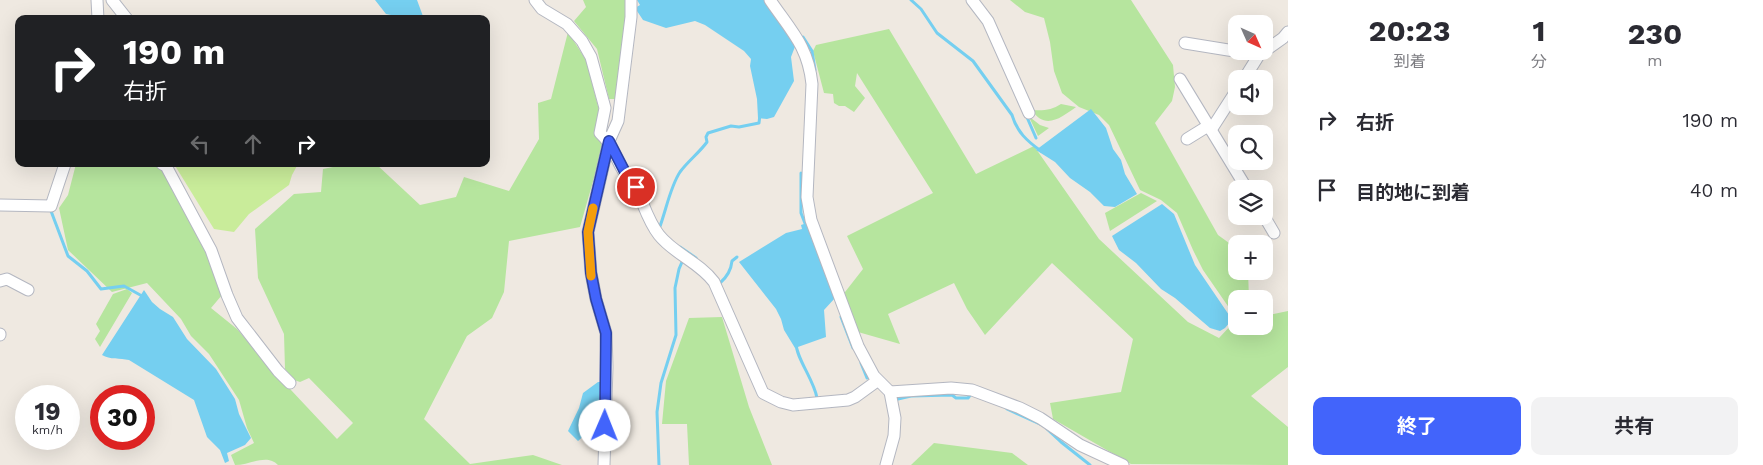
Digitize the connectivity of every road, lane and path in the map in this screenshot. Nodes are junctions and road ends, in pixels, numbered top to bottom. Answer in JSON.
{"nodes":[{"id":1,"x":97,"y":0,"type":"edge"},
{"id":2,"x":112,"y":0,"type":"edge"},
{"id":3,"x":535,"y":0,"type":"edge"},
{"id":4,"x":631,"y":0,"type":"edge"},
{"id":5,"x":770,"y":0,"type":"edge"},
{"id":6,"x":972,"y":0,"type":"edge"},
{"id":7,"x":98,"y":15,"type":"edge"},
{"id":8,"x":124,"y":15,"type":"edge"},
{"id":9,"x":1288,"y":32,"type":"edge"},
{"id":10,"x":1185,"y":43,"type":"dead end"},
{"id":11,"x":1273,"y":45,"type":"edge"},
{"id":12,"x":1228,"y":50,"type":"edge"},
{"id":13,"x":1180,"y":80,"type":"dead end"},
{"id":14,"x":1228,"y":102,"type":"edge"},
{"id":15,"x":1029,"y":113,"type":"dead end"},
{"id":16,"x":1209,"y":128,"type":"junction"},
{"id":17,"x":1187,"y":139,"type":"dead end"},
{"id":18,"x":609,"y":141,"type":"junction"},
{"id":19,"x":64,"y":167,"type":"edge"},
{"id":20,"x":167,"y":167,"type":"edge"},
{"id":21,"x":1241,"y":180,"type":"edge"},
{"id":22,"x":0,"y":206,"type":"edge"},
{"id":23,"x":1269,"y":225,"type":"edge"},
{"id":24,"x":1274,"y":233,"type":"dead end"},
{"id":25,"x":0,"y":281,"type":"edge"},
{"id":26,"x":28,"y":290,"type":"dead end"},
{"id":27,"x":878,"y":380,"type":"junction"},
{"id":28,"x":290,"y":383,"type":"dead end"},
{"id":29,"x":890,"y":392,"type":"junction"},
{"id":30,"x":604,"y":465,"type":"edge"},
{"id":31,"x":886,"y":465,"type":"edge"},
{"id":32,"x":1123,"y":465,"type":"edge"}],
"edges":[{"from":1,"to":7,"type":"street"},
{"from":2,"to":8,"type":"street"},
{"from":3,"to":18,"type":"street"},
{"from":4,"to":18,"type":"street"},
{"from":5,"to":27,"type":"street"},
{"from":6,"to":15,"type":"street"},
{"from":9,"to":11,"type":"street"},
{"from":10,"to":12,"type":"street"},
{"from":13,"to":16,"type":"street"},
{"from":14,"to":16,"type":"street"},
{"from":16,"to":17,"type":"street"},
{"from":16,"to":21,"type":"street"},
{"from":18,"to":27,"type":"street"},
{"from":18,"to":30,"type":"street"},
{"from":19,"to":22,"type":"street"},
{"from":20,"to":28,"type":"street"},
{"from":23,"to":24,"type":"street"},
{"from":25,"to":26,"type":"street"},
{"from":27,"to":29,"type":"street"},
{"from":29,"to":31,"type":"street"},
{"from":29,"to":32,"type":"street"}]}
